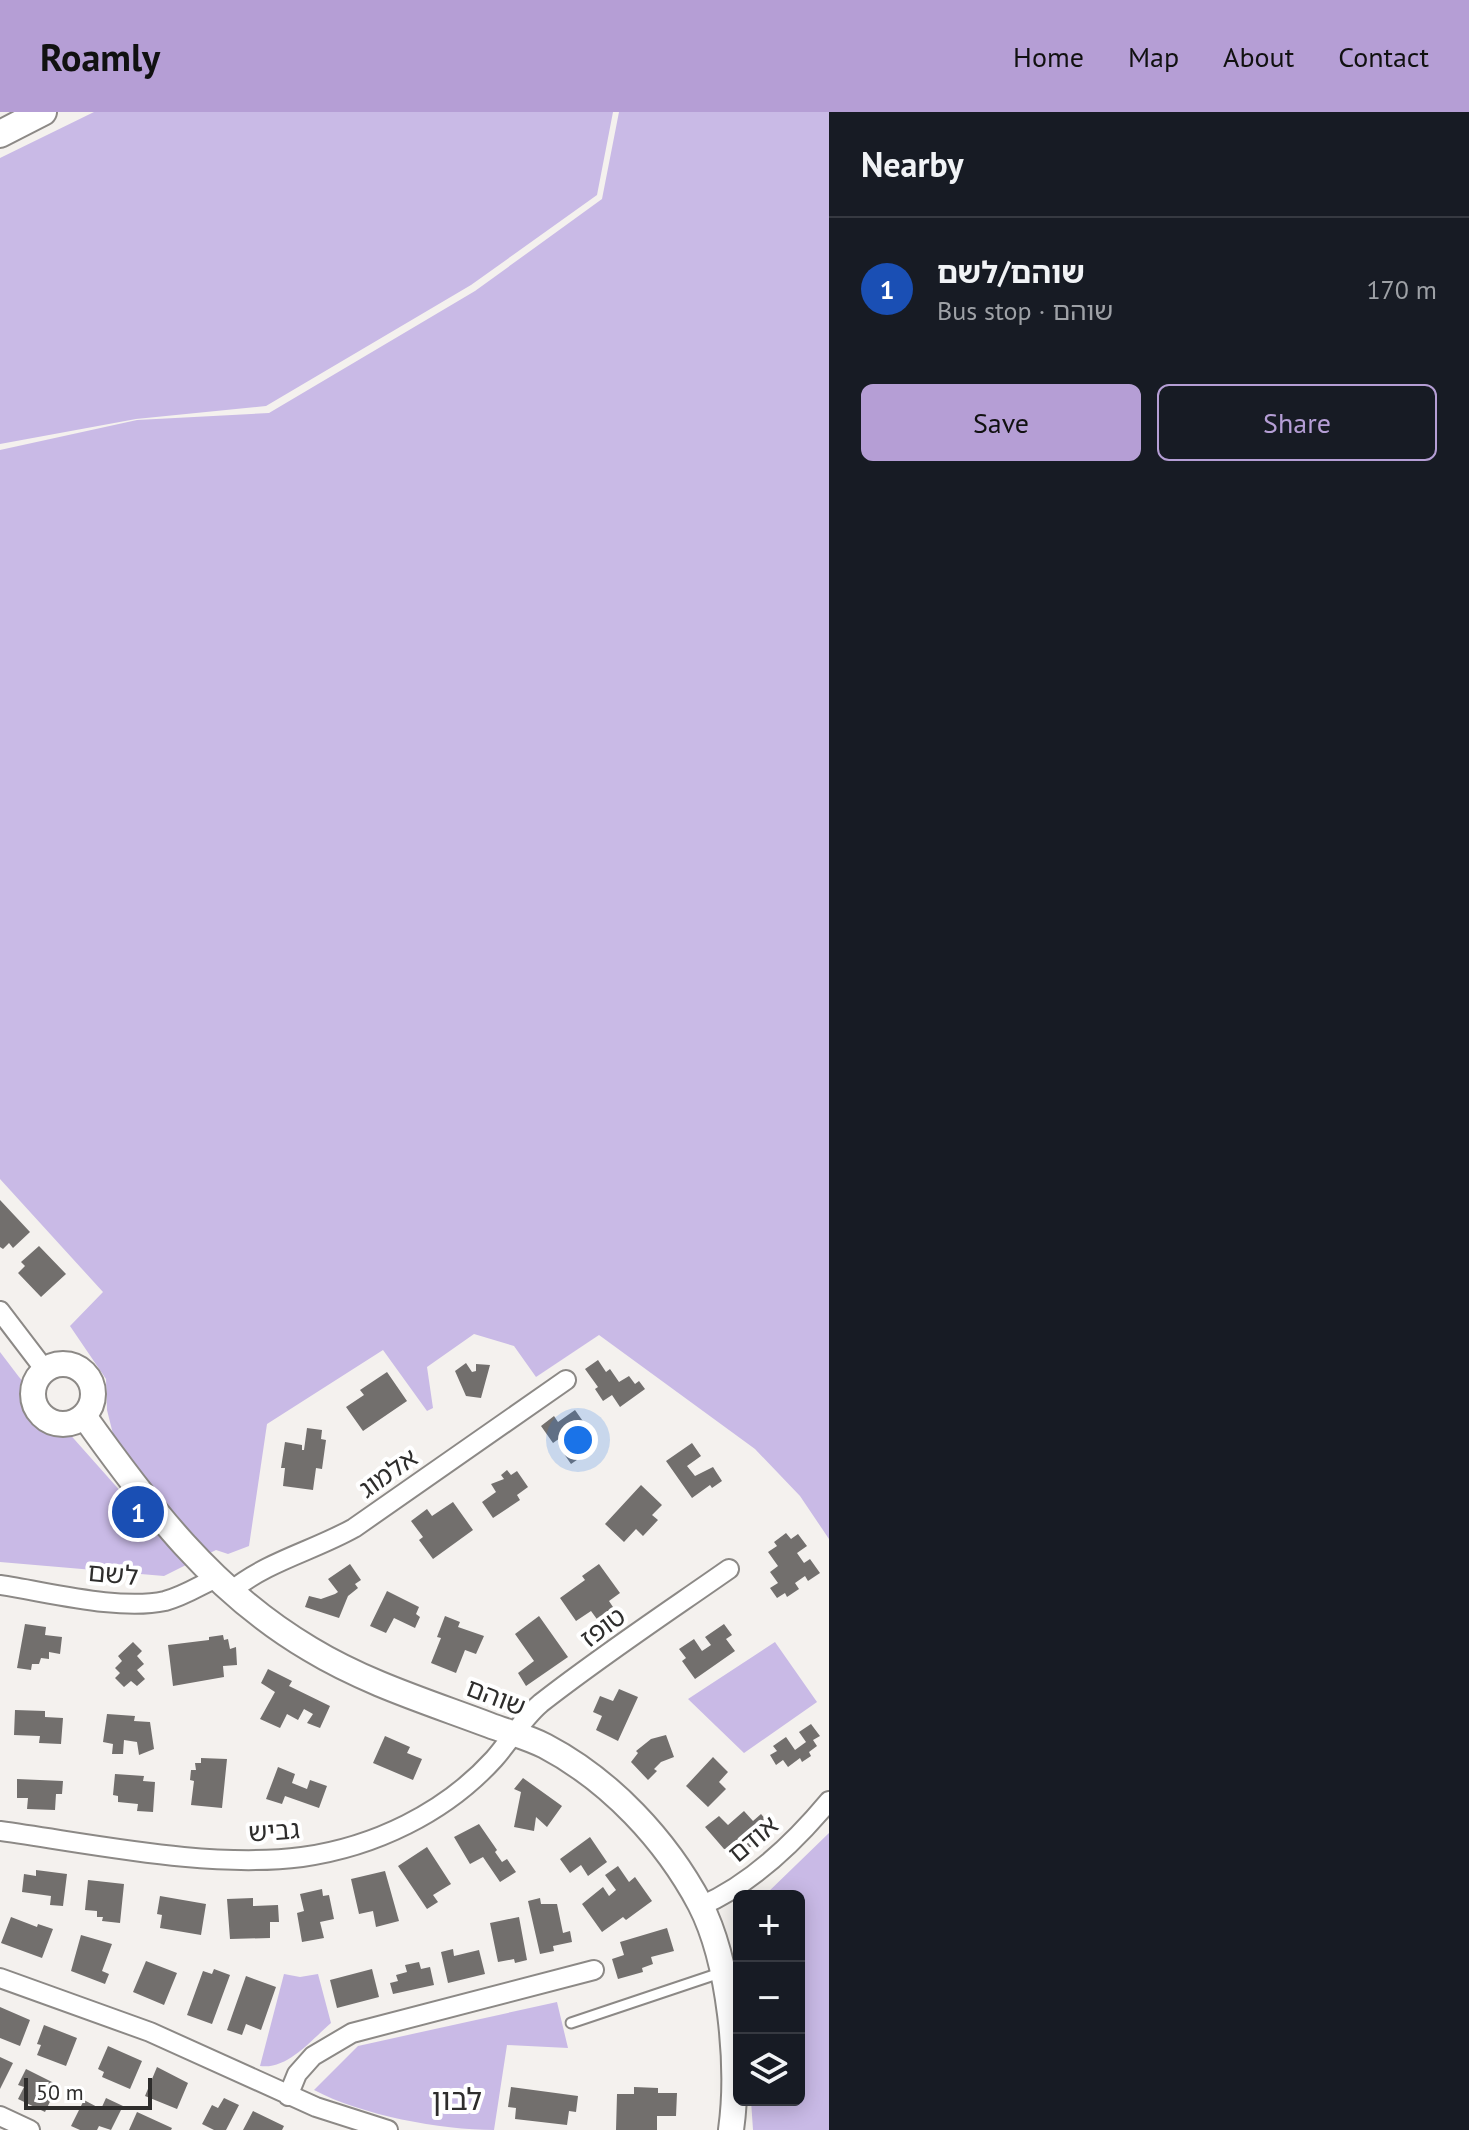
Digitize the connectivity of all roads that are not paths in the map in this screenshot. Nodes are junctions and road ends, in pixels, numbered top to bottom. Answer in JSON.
{"nodes":[{"id":1,"x":43,"y":112,"type":"edge"},
{"id":2,"x":0,"y":134,"type":"edge"},
{"id":3,"x":0,"y":1311,"type":"edge"},
{"id":4,"x":45,"y":1370,"type":"junction"},
{"id":5,"x":566,"y":1380,"type":"dead end"},
{"id":6,"x":84,"y":1416,"type":"junction"},
{"id":7,"x":729,"y":1569,"type":"dead end"},
{"id":8,"x":0,"y":1585,"type":"edge"},
{"id":9,"x":223,"y":1585,"type":"junction"},
{"id":10,"x":513,"y":1734,"type":"junction"},
{"id":11,"x":829,"y":1801,"type":"edge"},
{"id":12,"x":0,"y":1831,"type":"edge"},
{"id":13,"x":701,"y":1906,"type":"junction"},
{"id":14,"x":594,"y":1970,"type":"dead end"},
{"id":15,"x":721,"y":1972,"type":"junction"},
{"id":16,"x":0,"y":1978,"type":"edge"},
{"id":17,"x":571,"y":2023,"type":"dead end"},
{"id":18,"x":288,"y":2096,"type":"junction"},
{"id":19,"x":0,"y":2116,"type":"edge"},
{"id":20,"x":30,"y":2130,"type":"edge"},
{"id":21,"x":388,"y":2130,"type":"edge"},
{"id":22,"x":731,"y":2130,"type":"edge"}],
"edges":[{"from":1,"to":2,"type":"main road"},
{"from":3,"to":4,"type":"street"},
{"from":4,"to":6,"type":"street"},
{"from":4,"to":6,"type":"street"},
{"from":5,"to":9,"type":"street","name":"אלמוג"},
{"from":6,"to":9,"type":"street","name":"שוהם"},
{"from":7,"to":10,"type":"street","name":"טופז"},
{"from":8,"to":9,"type":"street","name":"לשם"},
{"from":9,"to":10,"type":"street","name":"שוהם"},
{"from":10,"to":12,"type":"street","name":"גביש"},
{"from":10,"to":13,"type":"street","name":"שוהם"},
{"from":11,"to":13,"type":"street","name":"אודם"},
{"from":13,"to":15,"type":"street","name":"שוהם"},
{"from":14,"to":18,"type":"street"},
{"from":15,"to":17,"type":"lane"},
{"from":15,"to":22,"type":"street","name":"שוהם"},
{"from":16,"to":18,"type":"street"},
{"from":18,"to":21,"type":"street"},
{"from":19,"to":20,"type":"street"}]}
